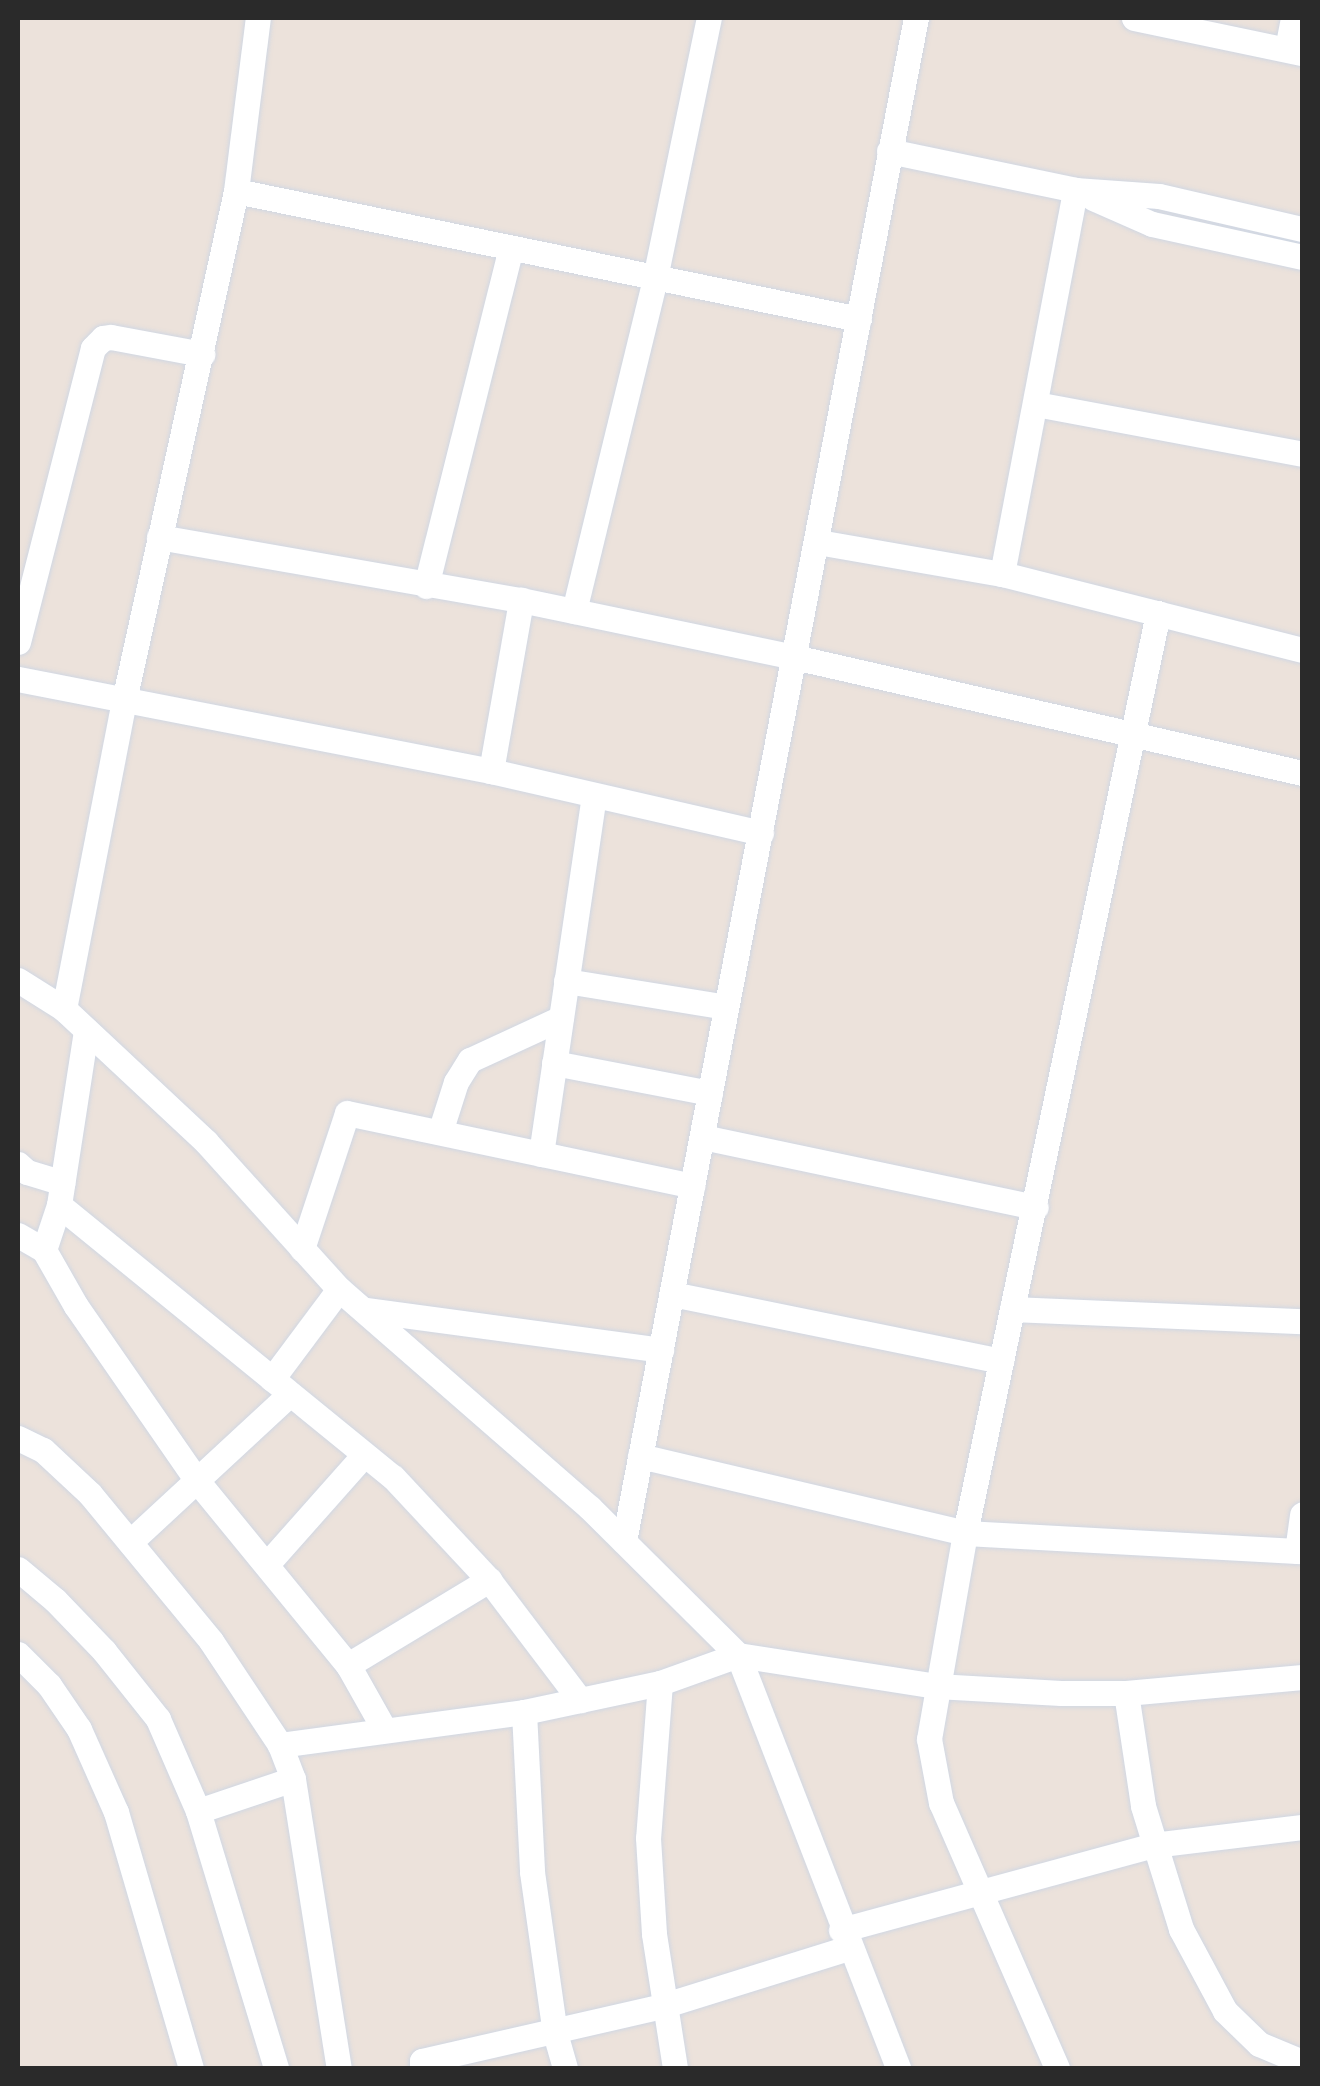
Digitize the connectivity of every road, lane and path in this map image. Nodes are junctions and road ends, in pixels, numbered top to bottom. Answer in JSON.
{"nodes":[{"id":1,"x":258,"y":18,"type":"edge"},
{"id":2,"x":709,"y":18,"type":"edge"},
{"id":3,"x":916,"y":18,"type":"edge"},
{"id":4,"x":1134,"y":18,"type":"edge"},
{"id":5,"x":1293,"y":18,"type":"edge"},
{"id":6,"x":1295,"y":51,"type":"edge"},
{"id":7,"x":889,"y":151,"type":"junction"},
{"id":8,"x":1075,"y":190,"type":"junction"},
{"id":9,"x":236,"y":192,"type":"junction"},
{"id":10,"x":1302,"y":229,"type":"edge"},
{"id":11,"x":510,"y":251,"type":"junction"},
{"id":12,"x":1302,"y":258,"type":"edge"},
{"id":13,"x":655,"y":278,"type":"junction"},
{"id":14,"x":858,"y":319,"type":"junction"},
{"id":15,"x":202,"y":354,"type":"junction"},
{"id":16,"x":1036,"y":404,"type":"junction"},
{"id":17,"x":1302,"y":454,"type":"edge"},
{"id":18,"x":159,"y":537,"type":"junction"},
{"id":19,"x":818,"y":542,"type":"junction"},
{"id":20,"x":1002,"y":574,"type":"junction"},
{"id":21,"x":426,"y":586,"type":"junction"},
{"id":22,"x":521,"y":600,"type":"junction"},
{"id":23,"x":574,"y":611,"type":"junction"},
{"id":24,"x":1158,"y":614,"type":"junction"},
{"id":25,"x":18,"y":642,"type":"edge"},
{"id":26,"x":1302,"y":650,"type":"edge"},
{"id":27,"x":794,"y":656,"type":"junction"},
{"id":28,"x":18,"y":678,"type":"edge"},
{"id":29,"x":124,"y":696,"type":"junction"},
{"id":30,"x":1133,"y":733,"type":"junction"},
{"id":31,"x":492,"y":772,"type":"junction"},
{"id":32,"x":1302,"y":772,"type":"edge"},
{"id":33,"x":594,"y":796,"type":"junction"},
{"id":34,"x":760,"y":833,"type":"junction"},
{"id":35,"x":18,"y":980,"type":"edge"},
{"id":36,"x":566,"y":981,"type":"junction"},
{"id":37,"x":64,"y":1008,"type":"junction"},
{"id":38,"x":726,"y":1008,"type":"junction"},
{"id":39,"x":561,"y":1018,"type":"junction"},
{"id":40,"x":86,"y":1030,"type":"junction"},
{"id":41,"x":554,"y":1064,"type":"junction"},
{"id":42,"x":710,"y":1093,"type":"junction"},
{"id":43,"x":440,"y":1132,"type":"junction"},
{"id":44,"x":703,"y":1136,"type":"junction"},
{"id":45,"x":541,"y":1154,"type":"junction"},
{"id":46,"x":18,"y":1164,"type":"edge"},
{"id":47,"x":692,"y":1186,"type":"junction"},
{"id":48,"x":60,"y":1194,"type":"junction"},
{"id":49,"x":1036,"y":1207,"type":"junction"},
{"id":50,"x":18,"y":1236,"type":"edge"},
{"id":51,"x":302,"y":1249,"type":"junction"},
{"id":52,"x":44,"y":1250,"type":"junction"},
{"id":53,"x":339,"y":1289,"type":"junction"},
{"id":54,"x":672,"y":1294,"type":"junction"},
{"id":55,"x":1012,"y":1308,"type":"junction"},
{"id":56,"x":366,"y":1310,"type":"junction"},
{"id":57,"x":1302,"y":1321,"type":"edge"},
{"id":58,"x":661,"y":1350,"type":"junction"},
{"id":59,"x":1001,"y":1361,"type":"junction"},
{"id":60,"x":281,"y":1387,"type":"junction"},
{"id":61,"x":18,"y":1438,"type":"edge"},
{"id":62,"x":364,"y":1455,"type":"junction"},
{"id":63,"x":640,"y":1456,"type":"junction"},
{"id":64,"x":198,"y":1482,"type":"junction"},
{"id":65,"x":1302,"y":1514,"type":"edge"},
{"id":66,"x":965,"y":1533,"type":"junction"},
{"id":67,"x":624,"y":1541,"type":"junction"},
{"id":68,"x":130,"y":1542,"type":"junction"},
{"id":69,"x":1300,"y":1551,"type":"edge"},
{"id":70,"x":268,"y":1563,"type":"junction"},
{"id":71,"x":18,"y":1569,"type":"edge"},
{"id":72,"x":489,"y":1580,"type":"junction"},
{"id":73,"x":18,"y":1654,"type":"edge"},
{"id":74,"x":738,"y":1656,"type":"junction"},
{"id":75,"x":348,"y":1665,"type":"junction"},
{"id":76,"x":1302,"y":1677,"type":"edge"},
{"id":77,"x":660,"y":1683,"type":"junction"},
{"id":78,"x":936,"y":1686,"type":"junction"},
{"id":79,"x":1126,"y":1693,"type":"junction"},
{"id":80,"x":580,"y":1700,"type":"junction"},
{"id":81,"x":524,"y":1712,"type":"junction"},
{"id":82,"x":384,"y":1729,"type":"junction"},
{"id":83,"x":280,"y":1746,"type":"junction"},
{"id":84,"x":293,"y":1779,"type":"junction"},
{"id":85,"x":198,"y":1811,"type":"junction"},
{"id":86,"x":1302,"y":1827,"type":"edge"},
{"id":87,"x":1153,"y":1845,"type":"junction"},
{"id":88,"x":982,"y":1892,"type":"junction"},
{"id":89,"x":845,"y":1939,"type":"junction"},
{"id":90,"x":662,"y":2006,"type":"junction"},
{"id":91,"x":555,"y":2033,"type":"junction"},
{"id":92,"x":1302,"y":2062,"type":"edge"},
{"id":93,"x":191,"y":2068,"type":"edge"},
{"id":94,"x":276,"y":2068,"type":"edge"},
{"id":95,"x":339,"y":2068,"type":"edge"},
{"id":96,"x":422,"y":2068,"type":"edge"},
{"id":97,"x":565,"y":2068,"type":"edge"},
{"id":98,"x":675,"y":2068,"type":"edge"},
{"id":99,"x":898,"y":2068,"type":"edge"},
{"id":100,"x":1057,"y":2068,"type":"edge"}],
"edges":[{"from":1,"to":9,"type":"street"},
{"from":2,"to":13,"type":"street"},
{"from":3,"to":7,"type":"street"},
{"from":4,"to":6,"type":"street"},
{"from":5,"to":6,"type":"street"},
{"from":7,"to":8,"type":"street"},
{"from":7,"to":14,"type":"street"},
{"from":8,"to":10,"type":"street"},
{"from":8,"to":12,"type":"street"},
{"from":8,"to":16,"type":"street"},
{"from":9,"to":11,"type":"street"},
{"from":9,"to":15,"type":"street"},
{"from":11,"to":13,"type":"street"},
{"from":11,"to":21,"type":"street"},
{"from":13,"to":14,"type":"street"},
{"from":13,"to":23,"type":"street"},
{"from":14,"to":19,"type":"street"},
{"from":15,"to":18,"type":"street"},
{"from":15,"to":25,"type":"street"},
{"from":16,"to":17,"type":"street"},
{"from":16,"to":20,"type":"street"},
{"from":18,"to":21,"type":"street"},
{"from":18,"to":29,"type":"street"},
{"from":19,"to":20,"type":"street"},
{"from":19,"to":27,"type":"street"},
{"from":20,"to":24,"type":"street"},
{"from":21,"to":22,"type":"street"},
{"from":22,"to":23,"type":"street"},
{"from":22,"to":31,"type":"street"},
{"from":23,"to":27,"type":"street"},
{"from":24,"to":26,"type":"street"},
{"from":24,"to":30,"type":"street"},
{"from":27,"to":30,"type":"street"},
{"from":27,"to":34,"type":"street"},
{"from":28,"to":29,"type":"street"},
{"from":29,"to":31,"type":"street"},
{"from":29,"to":37,"type":"street"},
{"from":30,"to":32,"type":"street"},
{"from":30,"to":49,"type":"street"},
{"from":31,"to":33,"type":"street"},
{"from":33,"to":34,"type":"street"},
{"from":33,"to":36,"type":"street"},
{"from":34,"to":38,"type":"street"},
{"from":35,"to":37,"type":"street"},
{"from":36,"to":38,"type":"street"},
{"from":36,"to":39,"type":"street"},
{"from":37,"to":40,"type":"street"},
{"from":38,"to":42,"type":"street"},
{"from":39,"to":41,"type":"street"},
{"from":39,"to":43,"type":"street"},
{"from":40,"to":48,"type":"street"},
{"from":40,"to":51,"type":"street"},
{"from":41,"to":42,"type":"street"},
{"from":41,"to":45,"type":"street"},
{"from":42,"to":44,"type":"street"},
{"from":43,"to":45,"type":"street"},
{"from":43,"to":51,"type":"street"},
{"from":44,"to":47,"type":"street"},
{"from":44,"to":49,"type":"street"},
{"from":45,"to":47,"type":"street"},
{"from":46,"to":48,"type":"street"},
{"from":47,"to":54,"type":"street"},
{"from":48,"to":52,"type":"street"},
{"from":48,"to":60,"type":"street"},
{"from":49,"to":55,"type":"street"},
{"from":50,"to":52,"type":"street"},
{"from":51,"to":53,"type":"street"},
{"from":52,"to":64,"type":"street"},
{"from":53,"to":56,"type":"street"},
{"from":53,"to":60,"type":"street"},
{"from":54,"to":58,"type":"street"},
{"from":54,"to":59,"type":"street"},
{"from":55,"to":57,"type":"street"},
{"from":55,"to":59,"type":"street"},
{"from":56,"to":58,"type":"street"},
{"from":56,"to":67,"type":"street"},
{"from":58,"to":63,"type":"street"},
{"from":59,"to":66,"type":"street"},
{"from":60,"to":62,"type":"street"},
{"from":60,"to":64,"type":"street"},
{"from":61,"to":68,"type":"street"},
{"from":62,"to":70,"type":"street"},
{"from":62,"to":72,"type":"street"},
{"from":63,"to":66,"type":"street"},
{"from":63,"to":67,"type":"street"},
{"from":64,"to":68,"type":"street"},
{"from":64,"to":70,"type":"street"},
{"from":65,"to":69,"type":"street"},
{"from":66,"to":69,"type":"street"},
{"from":66,"to":78,"type":"street"},
{"from":67,"to":74,"type":"street"},
{"from":68,"to":83,"type":"street"},
{"from":70,"to":75,"type":"street"},
{"from":71,"to":85,"type":"street"},
{"from":72,"to":75,"type":"street"},
{"from":72,"to":80,"type":"street"},
{"from":73,"to":93,"type":"street"},
{"from":74,"to":77,"type":"street"},
{"from":74,"to":78,"type":"street"},
{"from":74,"to":89,"type":"street"},
{"from":75,"to":82,"type":"street"},
{"from":76,"to":79,"type":"street"},
{"from":77,"to":80,"type":"street"},
{"from":77,"to":90,"type":"street"},
{"from":78,"to":79,"type":"street"},
{"from":78,"to":88,"type":"street"},
{"from":79,"to":87,"type":"street"},
{"from":80,"to":81,"type":"street"},
{"from":81,"to":82,"type":"street"},
{"from":81,"to":91,"type":"street"},
{"from":82,"to":83,"type":"street"},
{"from":83,"to":84,"type":"street"},
{"from":84,"to":85,"type":"street"},
{"from":84,"to":95,"type":"street"},
{"from":85,"to":94,"type":"street"},
{"from":86,"to":87,"type":"street"},
{"from":87,"to":88,"type":"street"},
{"from":87,"to":92,"type":"street"},
{"from":88,"to":89,"type":"street"},
{"from":88,"to":100,"type":"street"},
{"from":89,"to":90,"type":"street"},
{"from":89,"to":99,"type":"street"},
{"from":90,"to":91,"type":"street"},
{"from":90,"to":98,"type":"street"},
{"from":91,"to":96,"type":"street"},
{"from":91,"to":97,"type":"street"}]}
